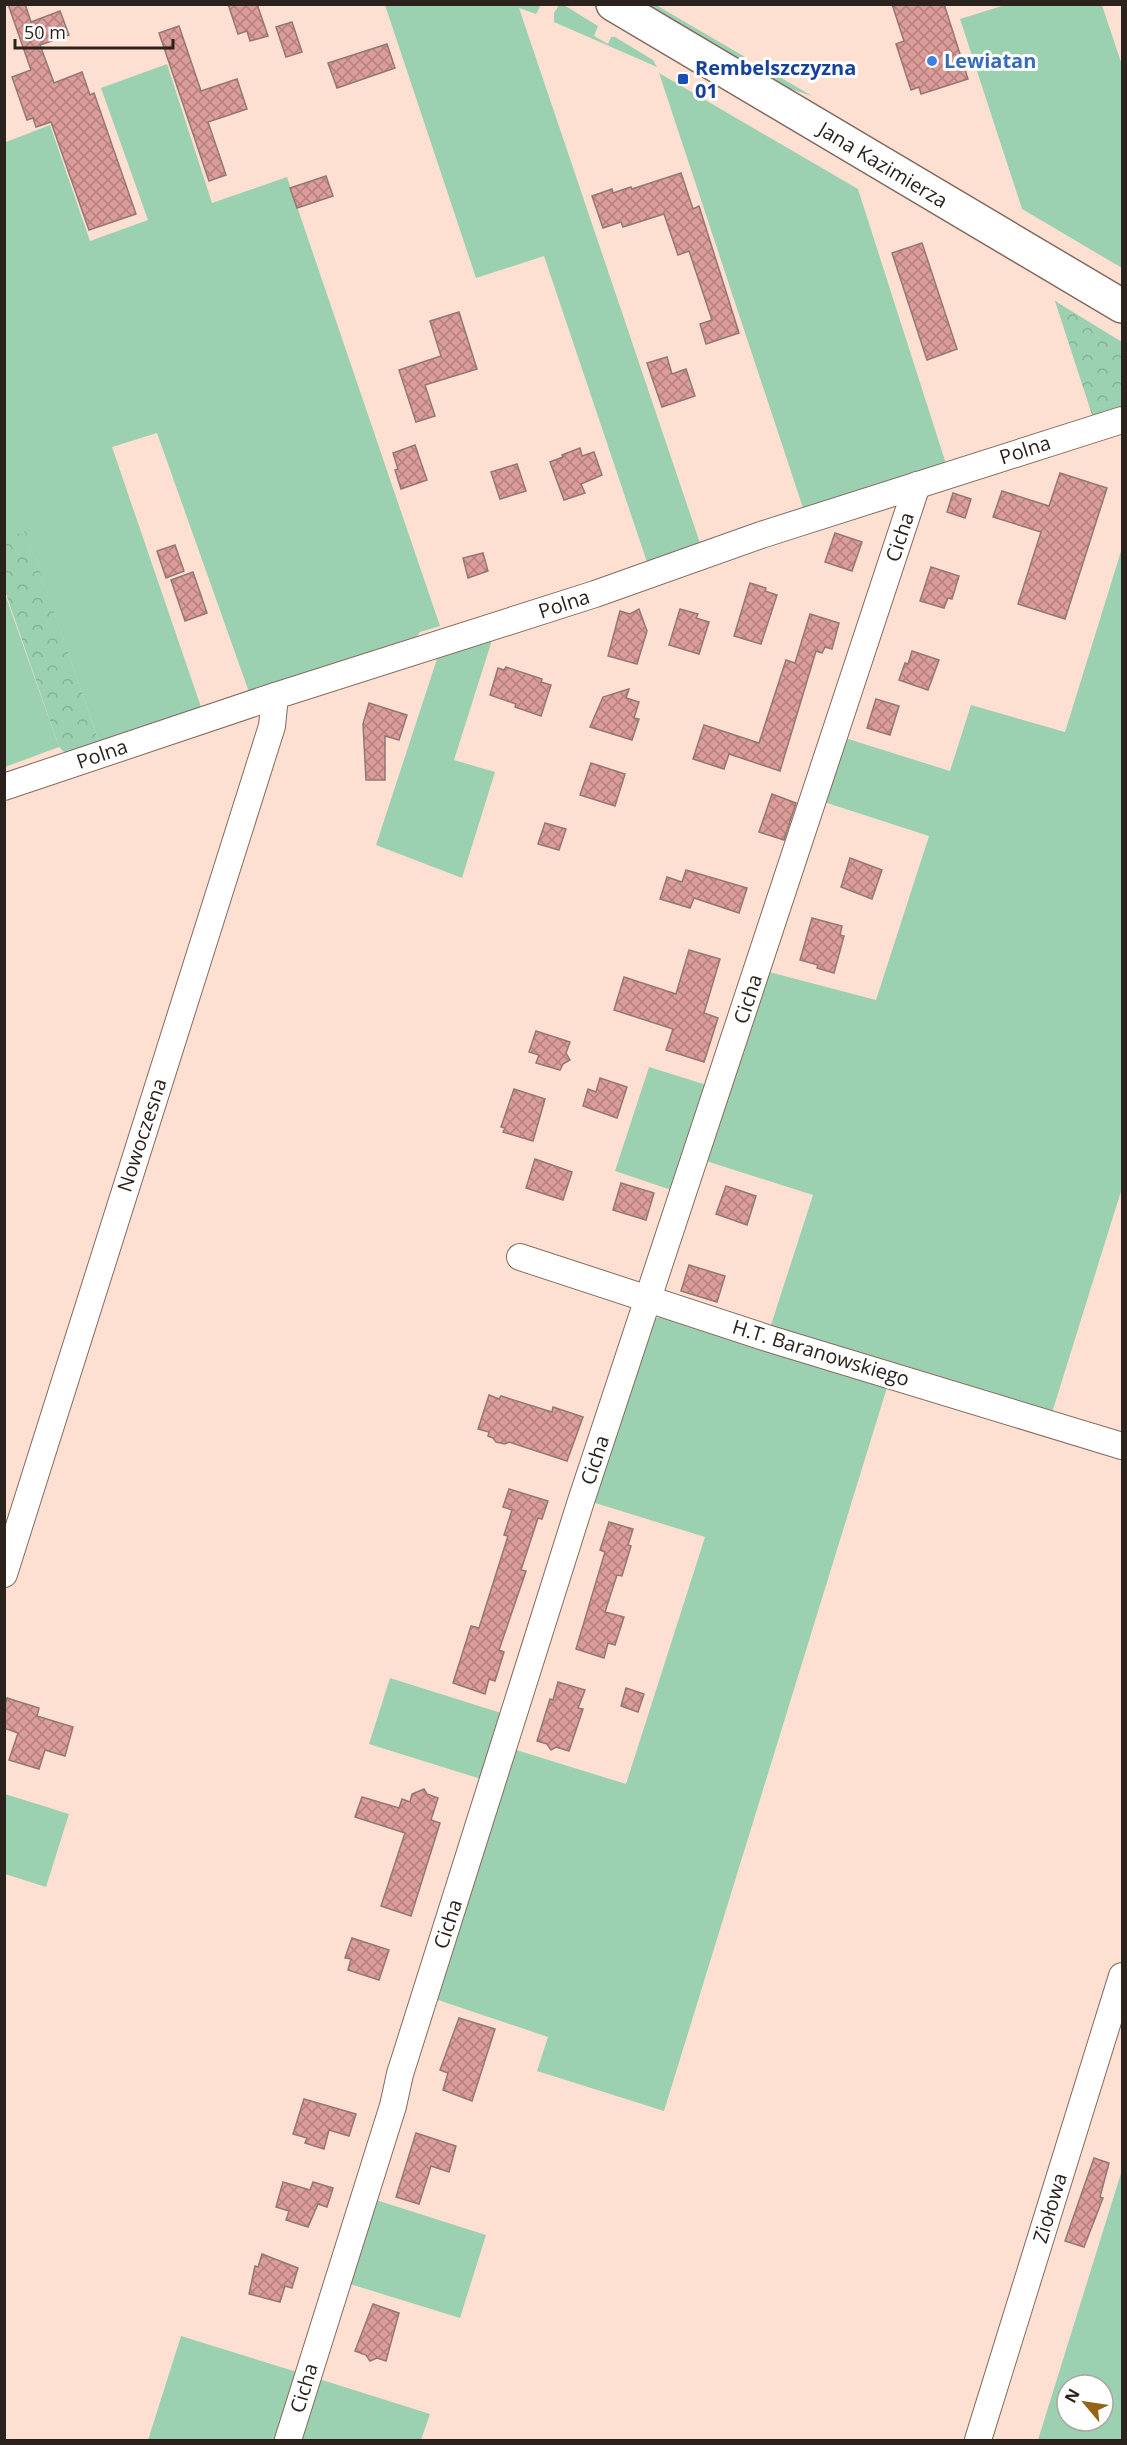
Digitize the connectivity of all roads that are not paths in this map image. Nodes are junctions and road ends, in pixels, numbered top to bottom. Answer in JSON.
{"nodes":[{"id":1,"x":613,"y":4,"type":"edge"},
{"id":2,"x":1122,"y":306,"type":"edge"},
{"id":3,"x":1122,"y":420,"type":"edge"},
{"id":4,"x":917,"y":485,"type":"junction"},
{"id":5,"x":275,"y":696,"type":"junction"},
{"id":6,"x":4,"y":787,"type":"edge"},
{"id":7,"x":520,"y":1257,"type":"dead end"},
{"id":8,"x":648,"y":1299,"type":"junction"},
{"id":9,"x":1122,"y":1446,"type":"edge"},
{"id":10,"x":4,"y":1574,"type":"edge"},
{"id":11,"x":1122,"y":1976,"type":"edge"},
{"id":12,"x":288,"y":2440,"type":"edge"},
{"id":13,"x":978,"y":2440,"type":"edge"}],
"edges":[{"from":1,"to":2,"type":"main road","name":"Jana Kazimierza"},
{"from":3,"to":4,"type":"street","name":"Polna"},
{"from":4,"to":5,"type":"street","name":"Polna"},
{"from":4,"to":8,"type":"street","name":"Cicha"},
{"from":5,"to":6,"type":"street","name":"Polna"},
{"from":5,"to":10,"type":"street","name":"Nowoczesna"},
{"from":7,"to":8,"type":"street","name":"H.T. Baranowskiego"},
{"from":8,"to":9,"type":"street","name":"H.T. Baranowskiego"},
{"from":8,"to":12,"type":"street","name":"Cicha"},
{"from":11,"to":13,"type":"street","name":"Ziołowa"}]}
